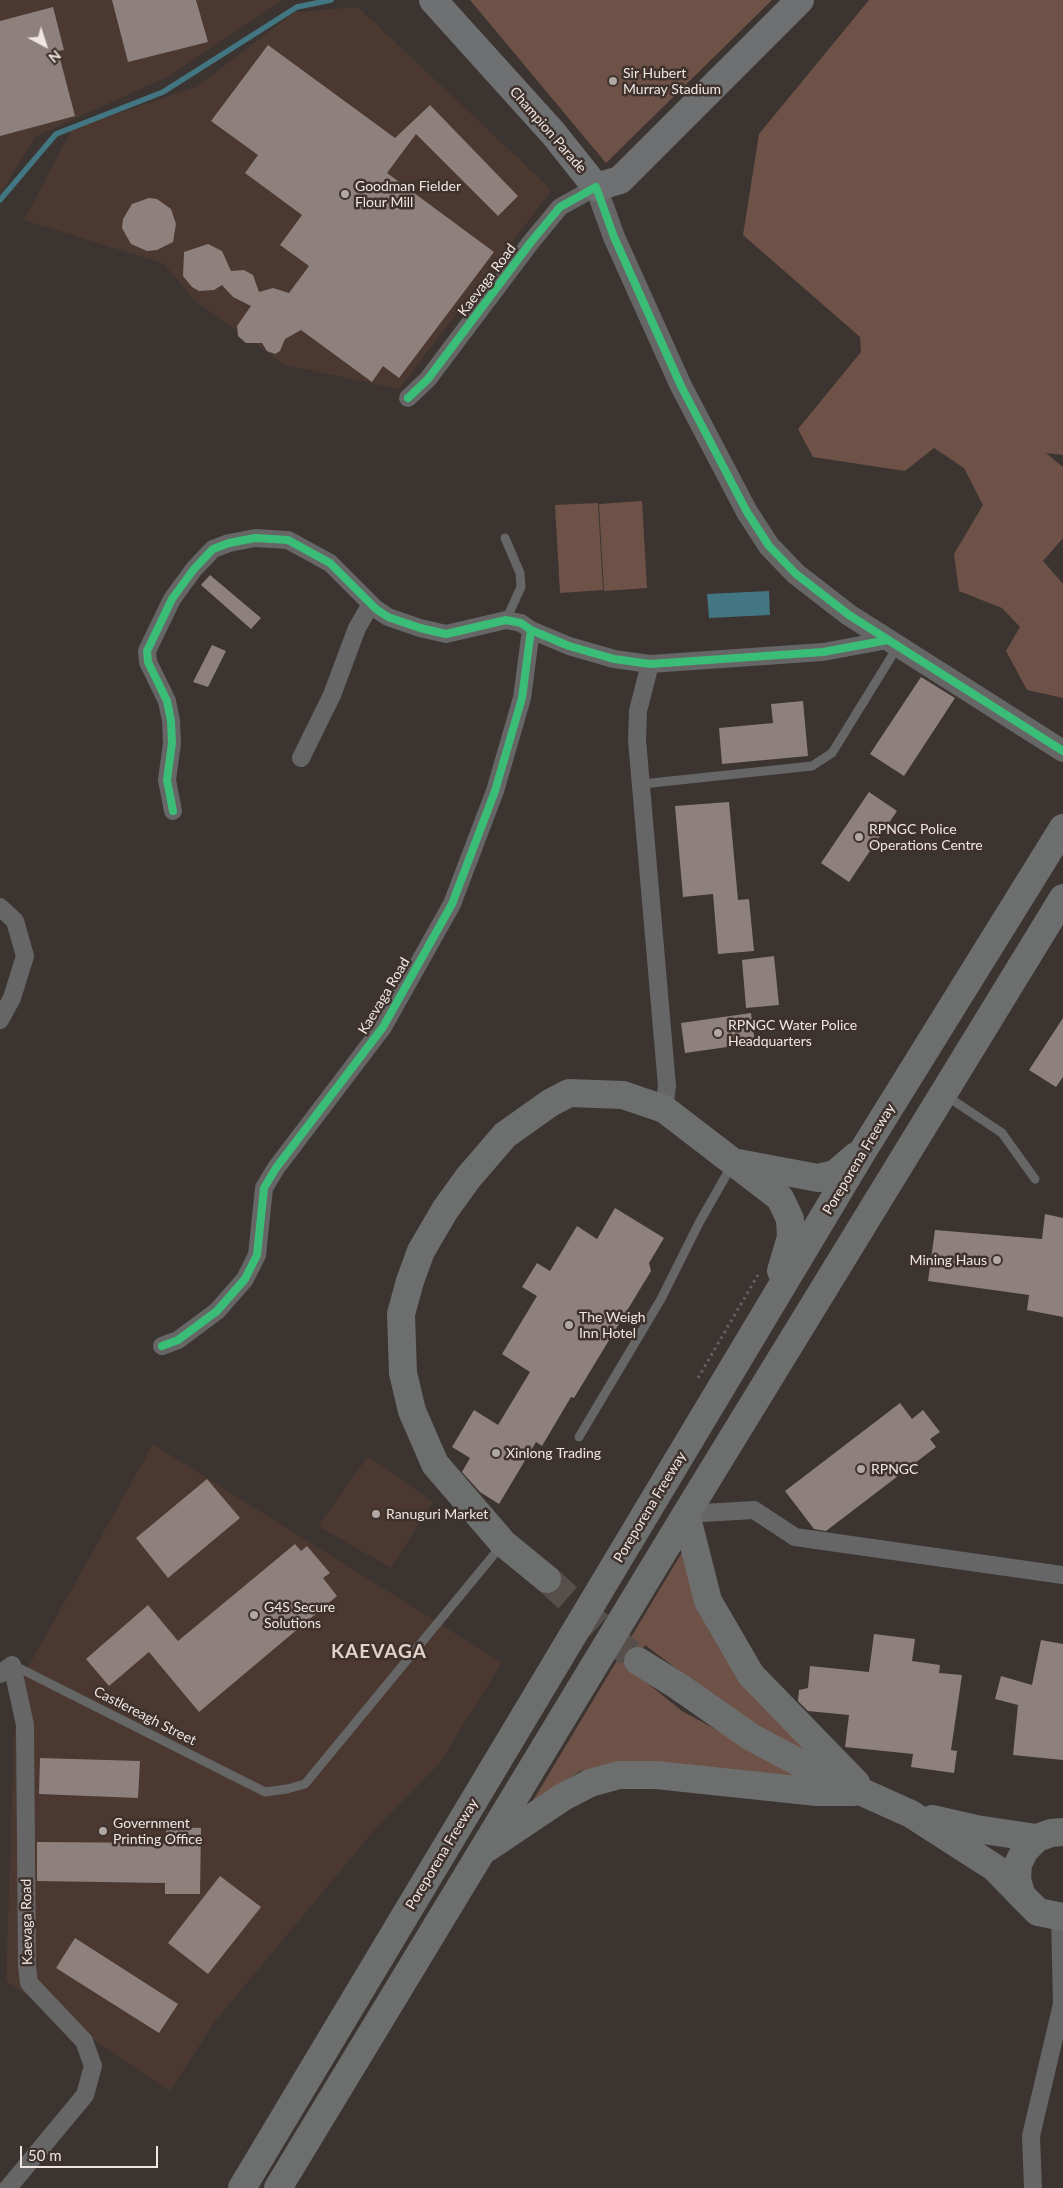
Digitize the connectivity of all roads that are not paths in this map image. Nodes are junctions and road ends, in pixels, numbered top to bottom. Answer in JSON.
{"nodes":[{"id":1,"x":800,"y":0,"type":"edge"},
{"id":2,"x":435,"y":3,"type":"edge"},
{"id":3,"x":596,"y":186,"type":"junction"},
{"id":4,"x":408,"y":398,"type":"dead end"},
{"id":5,"x":504,"y":538,"type":"dead end"},
{"id":6,"x":371,"y":604,"type":"junction"},
{"id":7,"x":506,"y":620,"type":"junction"},
{"id":8,"x":531,"y":630,"type":"junction"},
{"id":9,"x":893,"y":643,"type":"junction"},
{"id":10,"x":650,"y":664,"type":"junction"},
{"id":11,"x":1063,"y":751,"type":"edge"},
{"id":12,"x":301,"y":758,"type":"dead end"},
{"id":13,"x":642,"y":784,"type":"junction"},
{"id":14,"x":173,"y":811,"type":"dead end"},
{"id":15,"x":1063,"y":828,"type":"edge"},
{"id":16,"x":1063,"y":898,"type":"edge"},
{"id":17,"x":0,"y":907,"type":"edge"},
{"id":18,"x":0,"y":1020,"type":"edge"},
{"id":19,"x":943,"y":1093,"type":"junction"},
{"id":20,"x":664,"y":1109,"type":"junction"},
{"id":21,"x":864,"y":1149,"type":"junction"},
{"id":22,"x":734,"y":1163,"type":"junction"},
{"id":23,"x":1035,"y":1179,"type":"dead end"},
{"id":24,"x":765,"y":1315,"type":"junction"},
{"id":25,"x":162,"y":1346,"type":"dead end"},
{"id":26,"x":580,"y":1437,"type":"dead end"},
{"id":27,"x":686,"y":1514,"type":"junction"},
{"id":28,"x":503,"y":1543,"type":"junction"},
{"id":29,"x":1063,"y":1576,"type":"edge"},
{"id":30,"x":547,"y":1579,"type":"tunnel mouth"},
{"id":31,"x":638,"y":1661,"type":"tunnel mouth"},
{"id":32,"x":6,"y":1669,"type":"edge"},
{"id":33,"x":864,"y":1792,"type":"junction"},
{"id":34,"x":911,"y":1814,"type":"junction"},
{"id":35,"x":1053,"y":1832,"type":"edge"},
{"id":36,"x":480,"y":1852,"type":"junction"},
{"id":37,"x":1022,"y":1896,"type":"junction"},
{"id":38,"x":1061,"y":1917,"type":"edge"},
{"id":39,"x":8,"y":2188,"type":"edge"},
{"id":40,"x":242,"y":2188,"type":"edge"},
{"id":41,"x":278,"y":2188,"type":"edge"},
{"id":42,"x":1033,"y":2188,"type":"edge"}],
"edges":[{"from":1,"to":3,"type":"main road","name":"Champion Parade"},
{"from":2,"to":3,"type":"main road","name":"Champion Parade"},
{"from":3,"to":4,"type":"street","name":"Kaevaga Road"},
{"from":3,"to":9,"type":"street"},
{"from":5,"to":7,"type":"lane"},
{"from":6,"to":7,"type":"street"},
{"from":6,"to":12,"type":"street"},
{"from":6,"to":14,"type":"street"},
{"from":7,"to":8,"type":"street"},
{"from":8,"to":10,"type":"street"},
{"from":8,"to":25,"type":"street","name":"Kaevaga Road"},
{"from":9,"to":10,"type":"street"},
{"from":9,"to":11,"type":"street"},
{"from":9,"to":13,"type":"lane"},
{"from":10,"to":13,"type":"street"},
{"from":13,"to":20,"type":"street"},
{"from":15,"to":21,"type":"highway","name":"Poreporena Freeway"},
{"from":16,"to":19,"type":"highway"},
{"from":17,"to":18,"type":"street"},
{"from":19,"to":23,"type":"lane"},
{"from":19,"to":27,"type":"highway"},
{"from":20,"to":22,"type":"highway"},
{"from":20,"to":28,"type":"highway"},
{"from":21,"to":22,"type":"highway"},
{"from":21,"to":24,"type":"highway","name":"Poreporena Freeway"},
{"from":22,"to":24,"type":"highway"},
{"from":22,"to":26,"type":"lane"},
{"from":24,"to":40,"type":"highway","name":"Poreporena Freeway"},
{"from":27,"to":29,"type":"street"},
{"from":27,"to":33,"type":"highway"},
{"from":27,"to":36,"type":"highway"},
{"from":28,"to":30,"type":"highway"},
{"from":28,"to":32,"type":"lane","name":"Castlereagh Street"},
{"from":31,"to":33,"type":"highway"},
{"from":32,"to":39,"type":"street","name":"Kaevaga Road"},
{"from":33,"to":34,"type":"highway"},
{"from":33,"to":36,"type":"highway"},
{"from":34,"to":35,"type":"highway"},
{"from":34,"to":37,"type":"highway"},
{"from":35,"to":37,"type":"highway"},
{"from":36,"to":41,"type":"highway"},
{"from":37,"to":38,"type":"highway"},
{"from":38,"to":42,"type":"street"}]}
